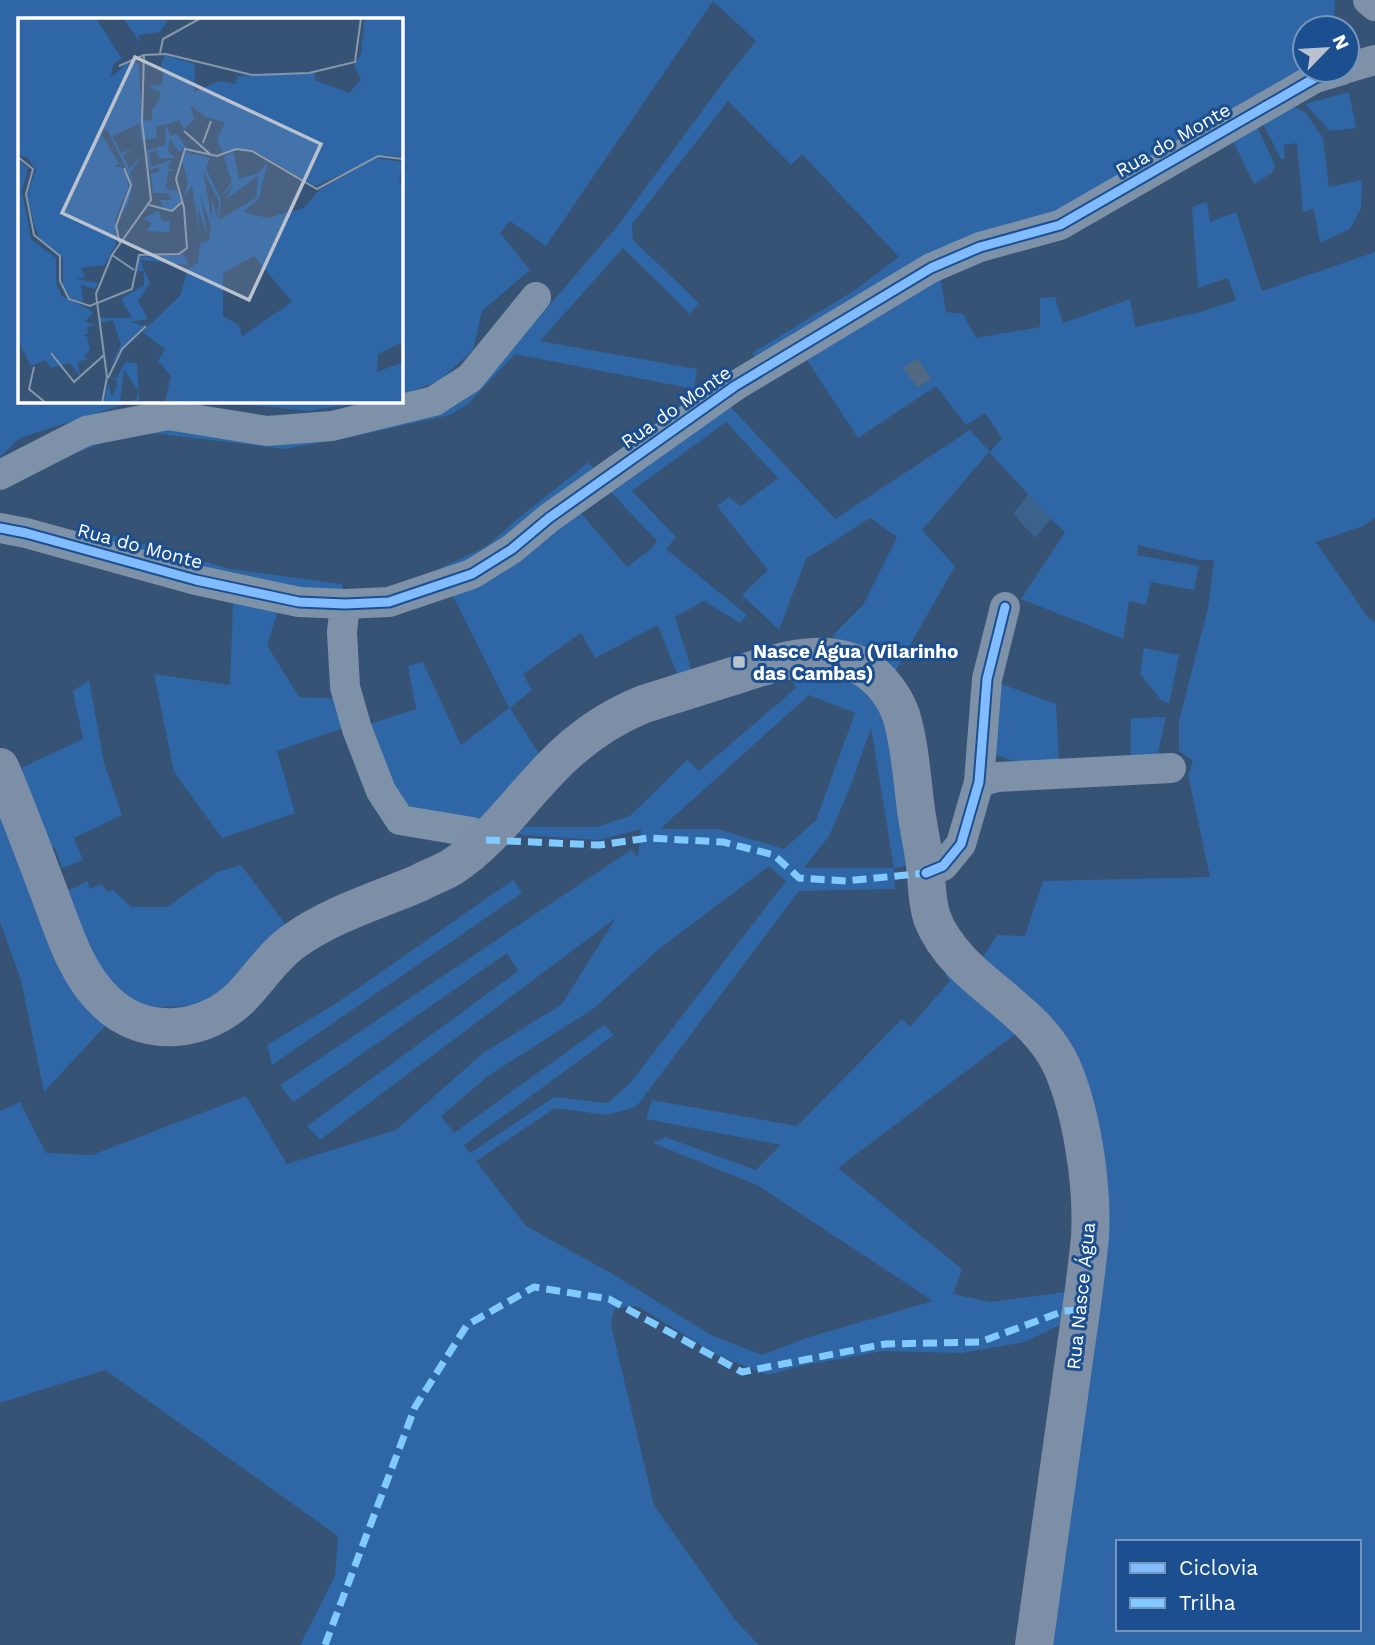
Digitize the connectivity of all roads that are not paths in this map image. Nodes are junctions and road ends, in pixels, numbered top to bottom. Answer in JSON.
{"nodes":[{"id":1,"x":1368,"y":0,"type":"edge"},
{"id":2,"x":1375,"y":6,"type":"edge"},
{"id":3,"x":1305,"y":84,"type":"edge"},
{"id":4,"x":536,"y":297,"type":"dead end"},
{"id":5,"x":0,"y":475,"type":"edge"},
{"id":6,"x":0,"y":528,"type":"edge"},
{"id":7,"x":345,"y":604,"type":"junction"},
{"id":8,"x":1005,"y":607,"type":"dead end"},
{"id":9,"x":0,"y":767,"type":"edge"},
{"id":10,"x":1171,"y":768,"type":"dead end"},
{"id":11,"x":979,"y":782,"type":"junction"},
{"id":12,"x":486,"y":840,"type":"junction"},
{"id":13,"x":926,"y":873,"type":"junction"},
{"id":14,"x":1034,"y":1645,"type":"edge"}],
"edges":[{"from":1,"to":2,"type":"street"},
{"from":3,"to":7,"type":"street","name":"Rua do Monte"},
{"from":4,"to":5,"type":"street"},
{"from":6,"to":7,"type":"street","name":"Rua do Monte"},
{"from":7,"to":12,"type":"street"},
{"from":8,"to":11,"type":"street"},
{"from":9,"to":12,"type":"main road","name":"Rua Nasce Água"},
{"from":10,"to":11,"type":"street"},
{"from":11,"to":13,"type":"street"},
{"from":12,"to":13,"type":"main road","name":"Rua Nasce Água"},
{"from":13,"to":14,"type":"main road","name":"Rua Nasce Água"}]}
